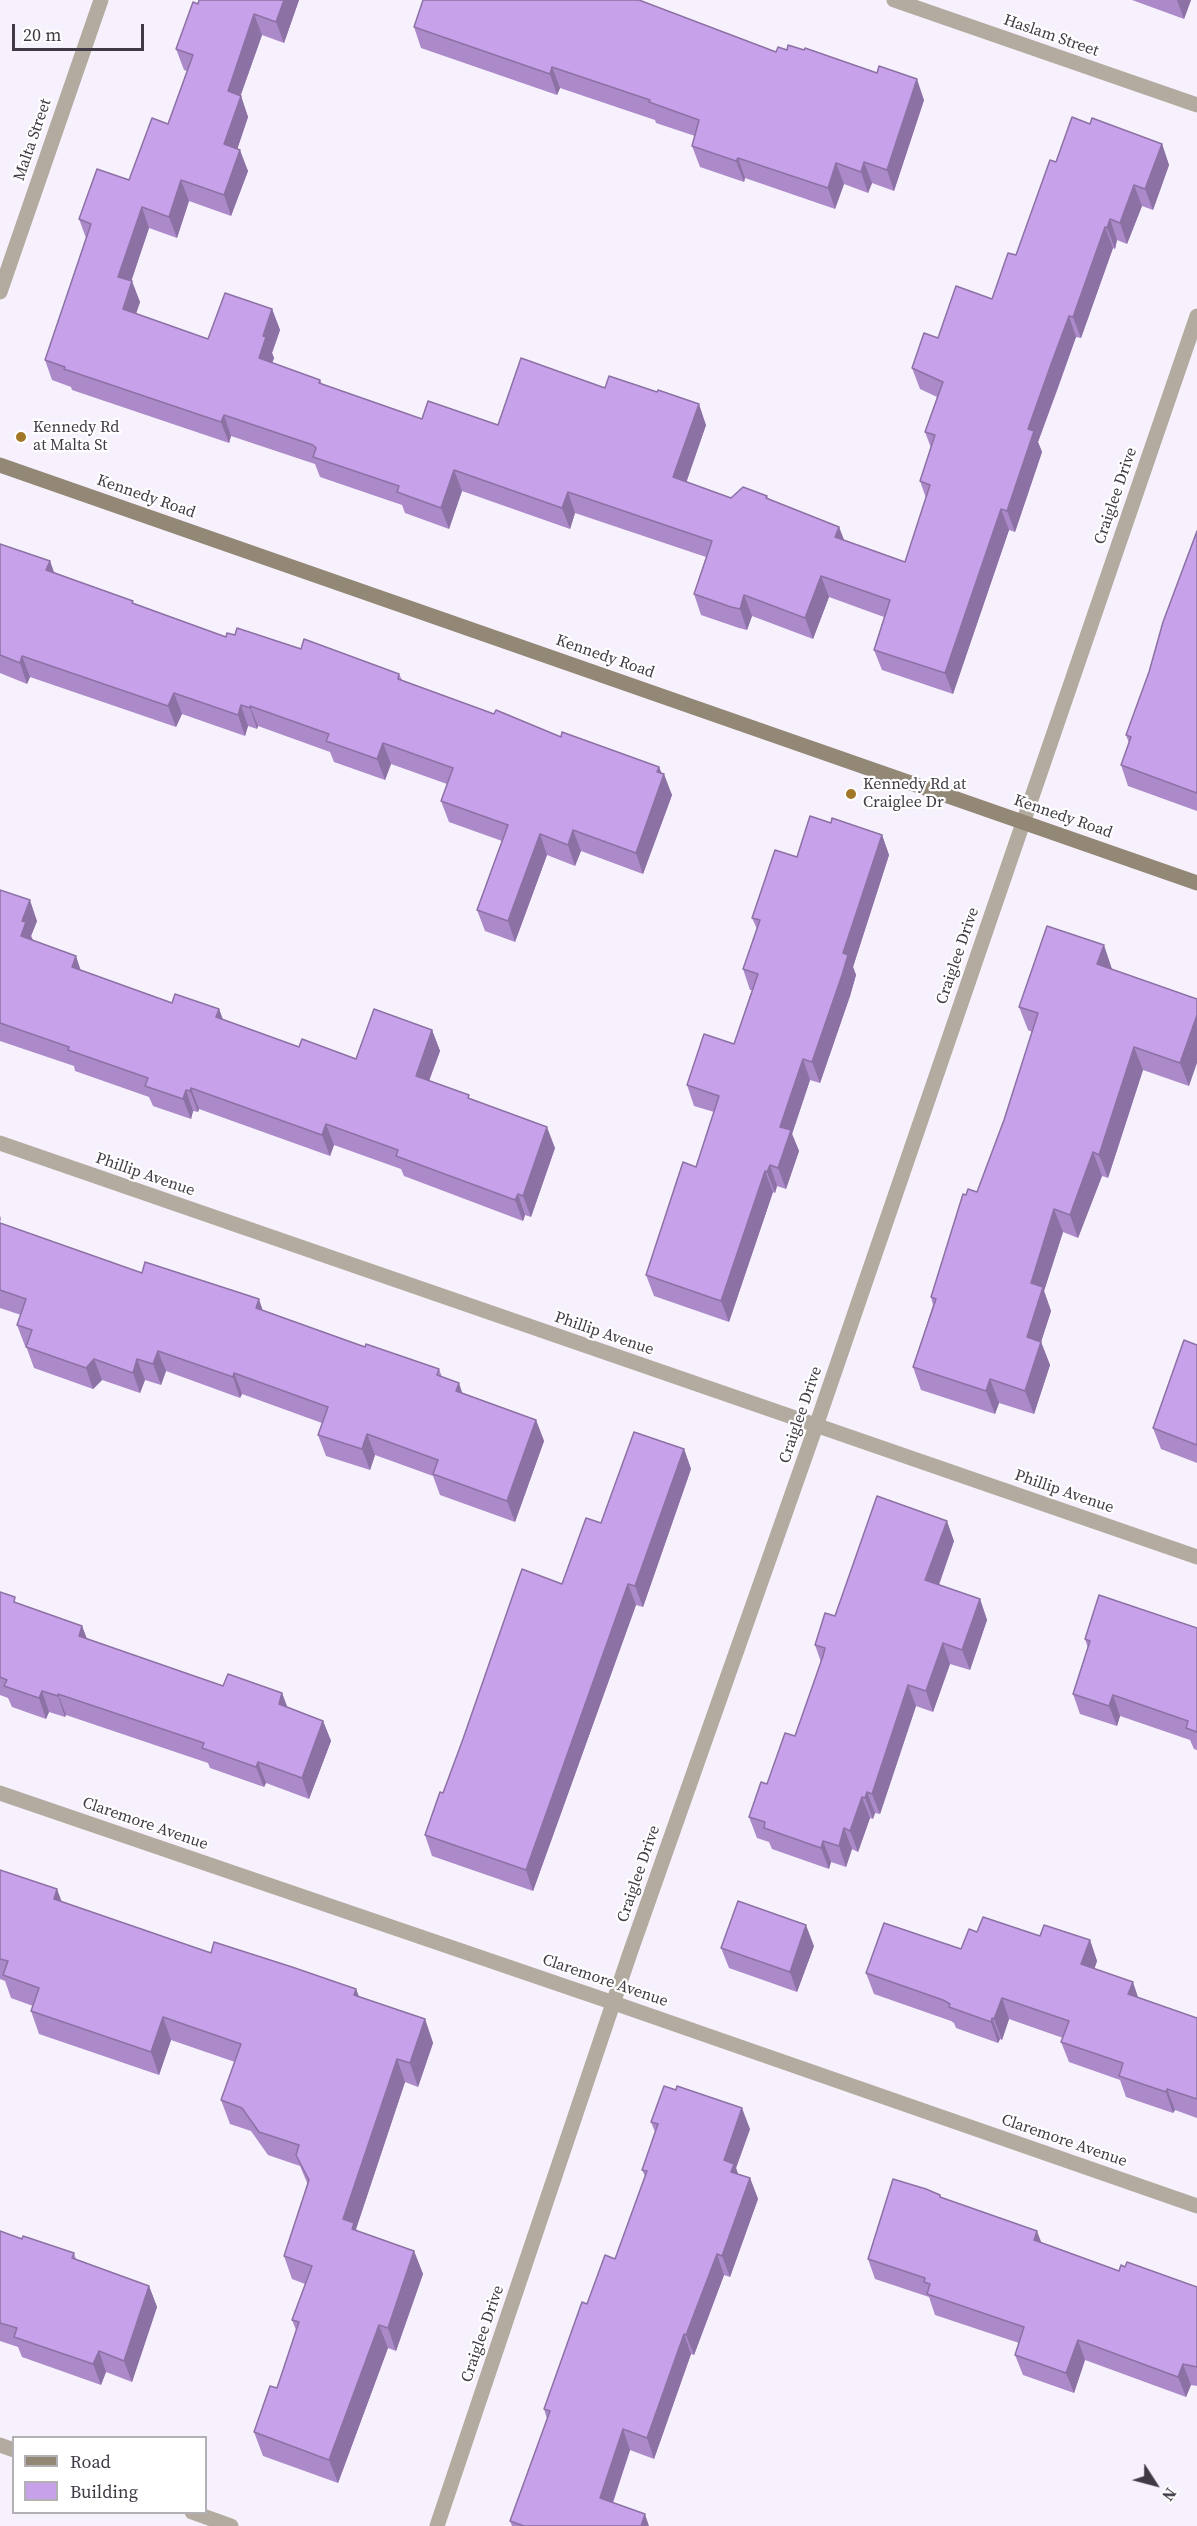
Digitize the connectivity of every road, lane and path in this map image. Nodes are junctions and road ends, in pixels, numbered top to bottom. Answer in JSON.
{"nodes":[{"id":1,"x":101,"y":0,"type":"edge"},
{"id":2,"x":894,"y":0,"type":"edge"},
{"id":3,"x":1197,"y":105,"type":"edge"},
{"id":4,"x":0,"y":292,"type":"edge"},
{"id":5,"x":1197,"y":316,"type":"edge"},
{"id":6,"x":0,"y":465,"type":"edge"},
{"id":7,"x":1024,"y":823,"type":"junction"},
{"id":8,"x":1197,"y":883,"type":"edge"},
{"id":9,"x":0,"y":1143,"type":"edge"},
{"id":10,"x":816,"y":1426,"type":"junction"},
{"id":11,"x":1197,"y":1557,"type":"edge"},
{"id":12,"x":0,"y":1793,"type":"edge"},
{"id":13,"x":614,"y":2003,"type":"junction"},
{"id":14,"x":1197,"y":2206,"type":"edge"},
{"id":15,"x":198,"y":2514,"type":"edge"},
{"id":16,"x":231,"y":2526,"type":"edge"},
{"id":17,"x":437,"y":2526,"type":"edge"}],
"edges":[{"from":1,"to":4,"type":"street","name":"Malta Street"},
{"from":2,"to":3,"type":"street","name":"Haslam Street"},
{"from":5,"to":7,"type":"street","name":"Craiglee Drive"},
{"from":6,"to":7,"type":"street","name":"Kennedy Road"},
{"from":7,"to":8,"type":"street","name":"Kennedy Road"},
{"from":7,"to":10,"type":"street","name":"Craiglee Drive"},
{"from":9,"to":10,"type":"street","name":"Phillip Avenue"},
{"from":10,"to":11,"type":"street","name":"Phillip Avenue"},
{"from":10,"to":13,"type":"street","name":"Craiglee Drive"},
{"from":12,"to":13,"type":"street","name":"Claremore Avenue"},
{"from":13,"to":14,"type":"street","name":"Claremore Avenue"},
{"from":13,"to":17,"type":"street","name":"Craiglee Drive"},
{"from":15,"to":16,"type":"street"}]}
